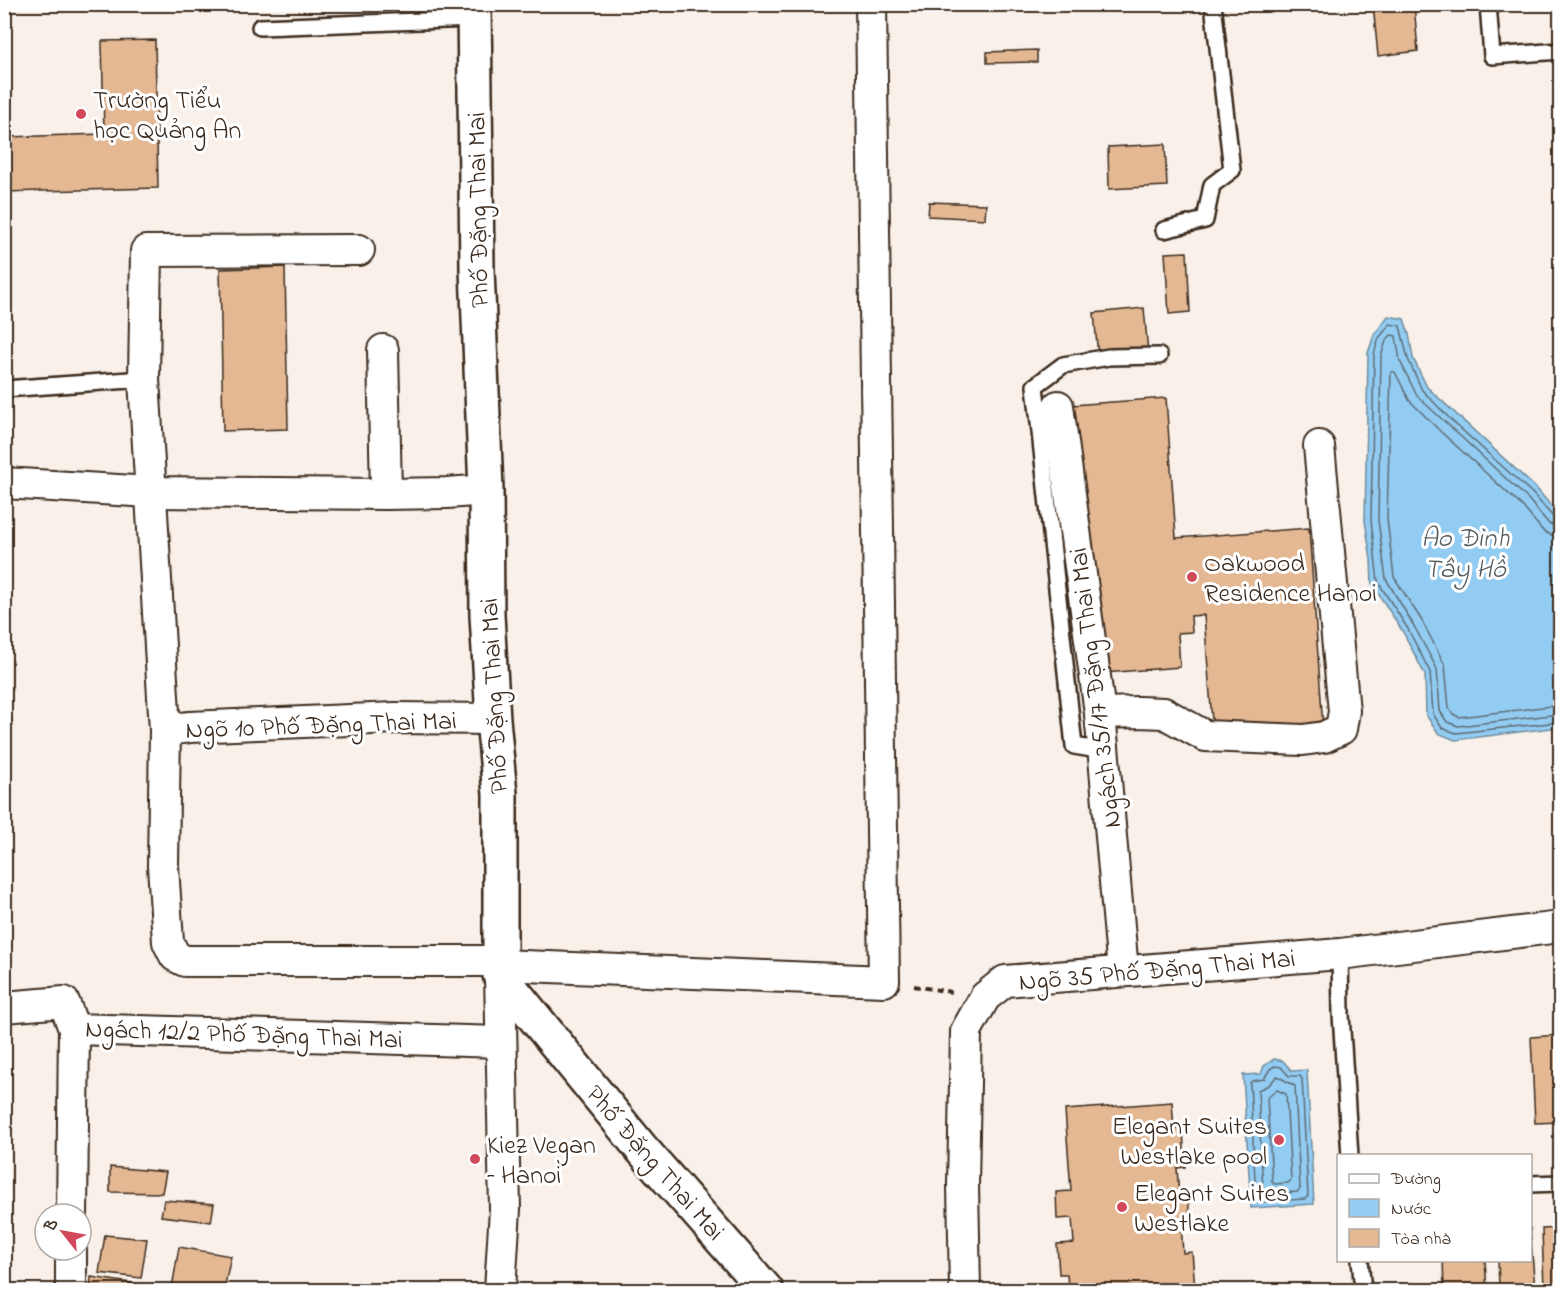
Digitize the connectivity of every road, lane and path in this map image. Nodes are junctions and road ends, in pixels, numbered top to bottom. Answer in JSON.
{"nodes":[{"id":1,"x":871,"y":4,"type":"edge"},
{"id":2,"x":1213,"y":4,"type":"edge"},
{"id":3,"x":1488,"y":4,"type":"edge"},
{"id":4,"x":474,"y":12,"type":"edge"},
{"id":5,"x":260,"y":27,"type":"dead end"},
{"id":6,"x":1560,"y":51,"type":"edge"},
{"id":7,"x":1164,"y":230,"type":"dead end"},
{"id":8,"x":359,"y":250,"type":"dead end"},
{"id":9,"x":383,"y":350,"type":"dead end"},
{"id":10,"x":1159,"y":356,"type":"dead end"},
{"id":11,"x":144,"y":379,"type":"junction"},
{"id":12,"x":4,"y":389,"type":"edge"},
{"id":13,"x":1058,"y":406,"type":"dead end"},
{"id":14,"x":1319,"y":446,"type":"dead end"},
{"id":15,"x":4,"y":483,"type":"edge"},
{"id":16,"x":486,"y":490,"type":"junction"},
{"id":17,"x":150,"y":492,"type":"junction"},
{"id":18,"x":386,"y":494,"type":"junction"},
{"id":19,"x":1100,"y":713,"type":"junction"},
{"id":20,"x":493,"y":719,"type":"junction"},
{"id":21,"x":165,"y":730,"type":"junction"},
{"id":22,"x":1104,"y":751,"type":"junction"},
{"id":23,"x":1560,"y":927,"type":"edge"},
{"id":24,"x":1340,"y":954,"type":"junction"},
{"id":25,"x":500,"y":967,"type":"junction"},
{"id":26,"x":1123,"y":971,"type":"junction"},
{"id":27,"x":884,"y":981,"type":"junction"},
{"id":28,"x":985,"y":997,"type":"junction"},
{"id":29,"x":4,"y":1007,"type":"edge"},
{"id":30,"x":74,"y":1029,"type":"junction"},
{"id":31,"x":500,"y":1042,"type":"junction"},
{"id":32,"x":1350,"y":1154,"type":"edge"},
{"id":33,"x":1560,"y":1183,"type":"edge"},
{"id":34,"x":1532,"y":1184,"type":"edge"},
{"id":35,"x":72,"y":1202,"type":"edge"},
{"id":36,"x":71,"y":1262,"type":"edge"},
{"id":37,"x":1360,"y":1262,"type":"edge"},
{"id":38,"x":71,"y":1290,"type":"edge"},
{"id":39,"x":500,"y":1290,"type":"edge"},
{"id":40,"x":766,"y":1290,"type":"edge"},
{"id":41,"x":965,"y":1290,"type":"edge"},
{"id":42,"x":1363,"y":1290,"type":"edge"}],
"edges":[{"from":1,"to":27,"type":"street"},
{"from":2,"to":7,"type":"lane"},
{"from":3,"to":6,"type":"lane"},
{"from":4,"to":5,"type":"lane"},
{"from":4,"to":16,"type":"street","name":"Phố Đặng Thai Mai"},
{"from":8,"to":11,"type":"street"},
{"from":9,"to":18,"type":"street"},
{"from":10,"to":22,"type":"lane"},
{"from":11,"to":12,"type":"lane"},
{"from":11,"to":17,"type":"street"},
{"from":13,"to":19,"type":"street","name":"Ngách 35/17 Đặng Thai Mai"},
{"from":14,"to":19,"type":"street"},
{"from":15,"to":17,"type":"street"},
{"from":16,"to":18,"type":"street"},
{"from":16,"to":20,"type":"street","name":"Phố Đặng Thai Mai"},
{"from":17,"to":18,"type":"street"},
{"from":17,"to":21,"type":"street"},
{"from":19,"to":22,"type":"street","name":"Ngách 35/17 Đặng Thai Mai"},
{"from":20,"to":21,"type":"street","name":"Ngõ 10 Phố Đặng Thai Mai"},
{"from":20,"to":25,"type":"street","name":"Phố Đặng Thai Mai"},
{"from":21,"to":25,"type":"street","name":"Ngõ 10 Phố Đặng Thai Mai"},
{"from":22,"to":26,"type":"street","name":"Ngách 35/17 Đặng Thai Mai"},
{"from":23,"to":24,"type":"street","name":"Ngõ 35 Phố Đặng Thai Mai"},
{"from":24,"to":26,"type":"street","name":"Ngõ 35 Phố Đặng Thai Mai"},
{"from":24,"to":32,"type":"lane"},
{"from":25,"to":27,"type":"street","name":"Ngõ 10 Phố Đặng Thai Mai"},
{"from":25,"to":31,"type":"street"},
{"from":25,"to":40,"type":"street","name":"Phố Đặng Thai Mai"},
{"from":26,"to":28,"type":"street","name":"Ngõ 35 Phố Đặng Thai Mai"},
{"from":27,"to":28,"type":"path"},
{"from":28,"to":41,"type":"street","name":"Ngõ 35 Phố Đặng Thai Mai"},
{"from":29,"to":30,"type":"street","name":"Ngách 12/2 Phố Đặng Thai Mai"},
{"from":30,"to":31,"type":"street","name":"Ngách 12/2 Phố Đặng Thai Mai"},
{"from":30,"to":35,"type":"street"},
{"from":31,"to":39,"type":"street"},
{"from":33,"to":34,"type":"lane"},
{"from":36,"to":38,"type":"street"},
{"from":37,"to":42,"type":"lane"}]}
